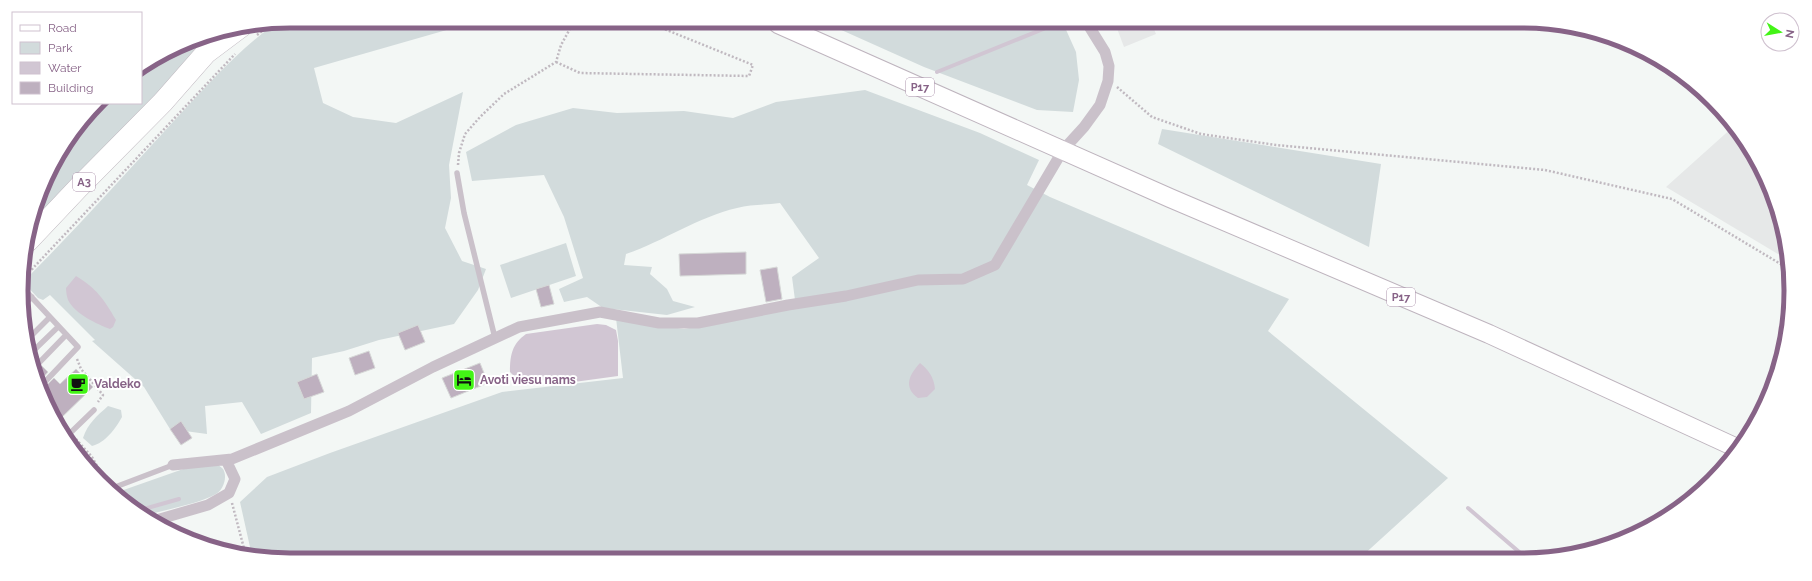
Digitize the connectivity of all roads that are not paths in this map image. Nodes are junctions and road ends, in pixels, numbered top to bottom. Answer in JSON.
{"nodes":[{"id":1,"x":787,"y":28,"type":"edge"},
{"id":2,"x":1090,"y":28,"type":"edge"},
{"id":3,"x":246,"y":32,"type":"edge"},
{"id":4,"x":211,"y":40,"type":"edge"},
{"id":5,"x":206,"y":54,"type":"junction"},
{"id":6,"x":1063,"y":150,"type":"junction"},
{"id":7,"x":457,"y":173,"type":"road end"},
{"id":8,"x":34,"y":235,"type":"edge"},
{"id":9,"x":28,"y":294,"type":"edge"},
{"id":10,"x":32,"y":298,"type":"junction"},
{"id":11,"x":29,"y":301,"type":"edge"},
{"id":12,"x":49,"y":318,"type":"junction"},
{"id":13,"x":58,"y":327,"type":"junction"},
{"id":14,"x":32,"y":335,"type":"edge"},
{"id":15,"x":66,"y":335,"type":"junction"},
{"id":16,"x":495,"y":338,"type":"junction"},
{"id":17,"x":35,"y":349,"type":"edge"},
{"id":18,"x":39,"y":363,"type":"edge"},
{"id":19,"x":45,"y":382,"type":"edge"},
{"id":20,"x":94,"y":410,"type":"road end"},
{"id":21,"x":70,"y":434,"type":"edge"},
{"id":22,"x":1733,"y":446,"type":"edge"},
{"id":23,"x":226,"y":460,"type":"junction"},
{"id":24,"x":174,"y":464,"type":"joint"},
{"id":25,"x":116,"y":487,"type":"edge"},
{"id":26,"x":161,"y":519,"type":"edge"}],
"edges":[{"from":1,"to":6,"type":"main road","number":"P17"},
{"from":2,"to":6,"type":"street"},
{"from":3,"to":5,"type":"highway","number":"A3"},
{"from":4,"to":5,"type":"highway","number":"A3"},
{"from":5,"to":8,"type":"highway","number":"A3"},
{"from":6,"to":16,"type":"street"},
{"from":6,"to":22,"type":"main road","number":"P17"},
{"from":7,"to":16,"type":"lane"},
{"from":9,"to":10,"type":"lane"},
{"from":10,"to":11,"type":"lane"},
{"from":10,"to":12,"type":"lane"},
{"from":12,"to":13,"type":"lane"},
{"from":12,"to":14,"type":"lane"},
{"from":13,"to":15,"type":"lane"},
{"from":13,"to":17,"type":"lane"},
{"from":15,"to":18,"type":"lane"},
{"from":15,"to":19,"type":"lane"},
{"from":16,"to":23,"type":"street"},
{"from":20,"to":21,"type":"lane"},
{"from":23,"to":24,"type":"street"},
{"from":23,"to":26,"type":"street"},
{"from":24,"to":25,"type":"lane"}]}
